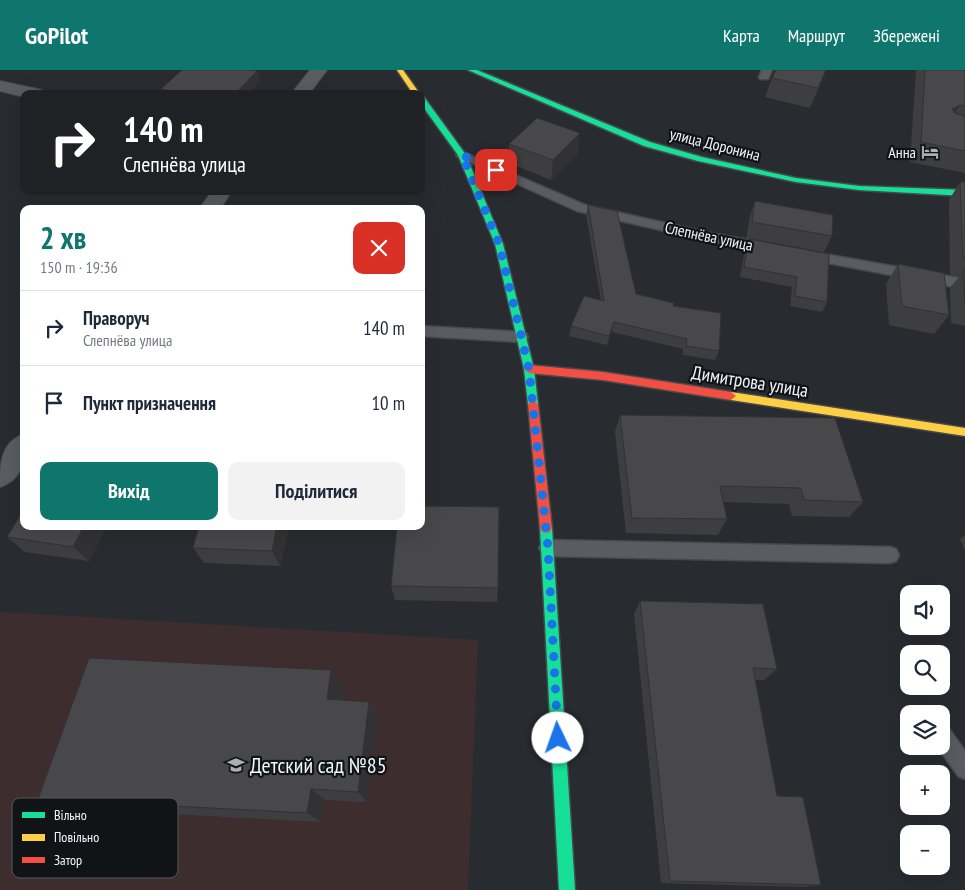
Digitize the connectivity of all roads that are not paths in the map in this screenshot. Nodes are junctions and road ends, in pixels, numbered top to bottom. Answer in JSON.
{"nodes":[{"id":1,"x":319,"y":70,"type":"edge"},
{"id":2,"x":400,"y":70,"type":"edge"},
{"id":3,"x":471,"y":70,"type":"edge"},
{"id":4,"x":0,"y":86,"type":"edge"},
{"id":5,"x":20,"y":90,"type":"edge"},
{"id":6,"x":303,"y":90,"type":"edge"},
{"id":7,"x":414,"y":90,"type":"edge"},
{"id":8,"x":425,"y":104,"type":"edge"},
{"id":9,"x":462,"y":155,"type":"junction"},
{"id":10,"x":965,"y":193,"type":"edge"},
{"id":11,"x":219,"y":195,"type":"edge"},
{"id":12,"x":211,"y":205,"type":"edge"},
{"id":13,"x":965,"y":284,"type":"edge"},
{"id":14,"x":425,"y":332,"type":"edge"},
{"id":15,"x":521,"y":337,"type":"junction"},
{"id":16,"x":529,"y":369,"type":"junction"},
{"id":17,"x":965,"y":432,"type":"edge"},
{"id":18,"x":20,"y":451,"type":"edge"},
{"id":19,"x":0,"y":476,"type":"edge"},
{"id":20,"x":548,"y":548,"type":"junction"},
{"id":21,"x":890,"y":555,"type":"dead end"},
{"id":22,"x":950,"y":746,"type":"edge"},
{"id":23,"x":965,"y":769,"type":"edge"},
{"id":24,"x":567,"y":890,"type":"edge"}],
"edges":[{"from":1,"to":6,"type":"street"},
{"from":2,"to":7,"type":"street"},
{"from":3,"to":10,"type":"street","name":"улица Доронина"},
{"from":4,"to":5,"type":"street"},
{"from":8,"to":9,"type":"street"},
{"from":9,"to":13,"type":"lane","name":"Слепнёва улица"},
{"from":9,"to":15,"type":"street"},
{"from":11,"to":12,"type":"street"},
{"from":14,"to":15,"type":"lane"},
{"from":15,"to":16,"type":"street"},
{"from":16,"to":17,"type":"street","name":"Димитрова улица"},
{"from":16,"to":20,"type":"street"},
{"from":18,"to":19,"type":"street"},
{"from":20,"to":21,"type":"lane"},
{"from":20,"to":24,"type":"street"},
{"from":22,"to":23,"type":"lane"}]}
